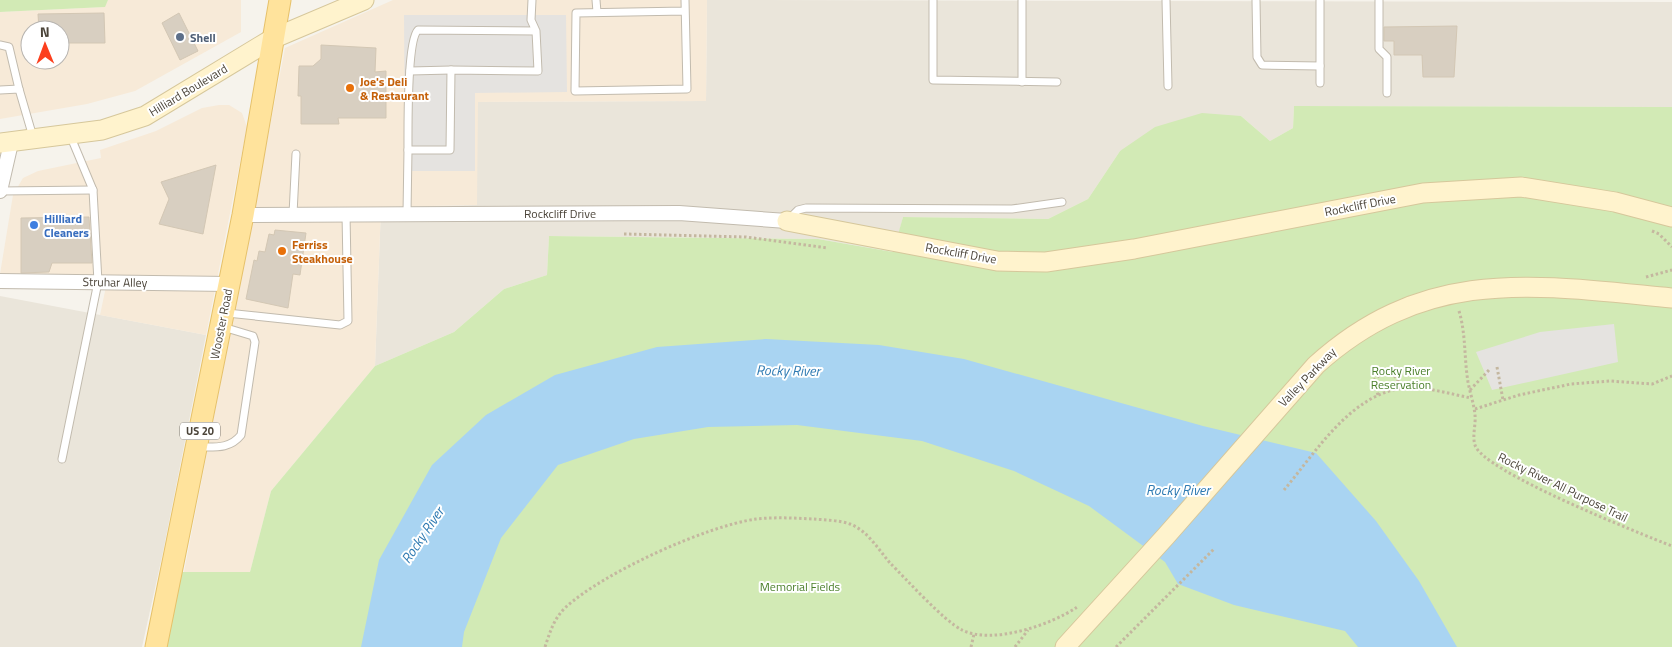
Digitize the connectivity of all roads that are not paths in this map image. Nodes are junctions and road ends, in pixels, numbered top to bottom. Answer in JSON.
{"nodes":[{"id":1,"x":280,"y":0,"type":"edge"},
{"id":2,"x":364,"y":0,"type":"edge"},
{"id":3,"x":532,"y":0,"type":"edge"},
{"id":4,"x":596,"y":0,"type":"edge"},
{"id":5,"x":685,"y":0,"type":"edge"},
{"id":6,"x":933,"y":0,"type":"edge"},
{"id":7,"x":1022,"y":0,"type":"edge"},
{"id":8,"x":1166,"y":0,"type":"edge"},
{"id":9,"x":1256,"y":0,"type":"edge"},
{"id":10,"x":1320,"y":0,"type":"edge"},
{"id":11,"x":1379,"y":0,"type":"edge"},
{"id":12,"x":685,"y":11,"type":"junction"},
{"id":13,"x":596,"y":12,"type":"junction"},
{"id":14,"x":536,"y":31,"type":"junction"},
{"id":15,"x":272,"y":39,"type":"junction"},
{"id":16,"x":0,"y":46,"type":"edge"},
{"id":17,"x":1320,"y":66,"type":"junction"},
{"id":18,"x":410,"y":70,"type":"junction"},
{"id":19,"x":451,"y":70,"type":"junction"},
{"id":20,"x":1022,"y":82,"type":"junction"},
{"id":21,"x":1057,"y":82,"type":"dead end"},
{"id":22,"x":1320,"y":83,"type":"dead end"},
{"id":23,"x":1168,"y":86,"type":"dead end"},
{"id":24,"x":19,"y":89,"type":"junction"},
{"id":25,"x":0,"y":90,"type":"edge"},
{"id":26,"x":1387,"y":93,"type":"dead end"},
{"id":27,"x":70,"y":134,"type":"junction"},
{"id":28,"x":34,"y":140,"type":"junction"},
{"id":29,"x":6,"y":143,"type":"edge"},
{"id":30,"x":408,"y":150,"type":"junction"},
{"id":31,"x":296,"y":154,"type":"dead end"},
{"id":32,"x":93,"y":190,"type":"junction"},
{"id":33,"x":0,"y":191,"type":"edge"},
{"id":34,"x":1062,"y":202,"type":"dead end"},
{"id":35,"x":407,"y":213,"type":"junction"},
{"id":36,"x":293,"y":214,"type":"junction"},
{"id":37,"x":346,"y":214,"type":"junction"},
{"id":38,"x":243,"y":215,"type":"junction"},
{"id":39,"x":1672,"y":217,"type":"edge"},
{"id":40,"x":787,"y":221,"type":"junction"},
{"id":41,"x":0,"y":281,"type":"edge"},
{"id":42,"x":98,"y":282,"type":"junction"},
{"id":43,"x":229,"y":284,"type":"junction"},
{"id":44,"x":1672,"y":298,"type":"edge"},
{"id":45,"x":222,"y":320,"type":"junction"},
{"id":46,"x":196,"y":447,"type":"junction"},
{"id":47,"x":62,"y":459,"type":"dead end"},
{"id":48,"x":156,"y":647,"type":"edge"},
{"id":49,"x":1065,"y":647,"type":"edge"}],
"edges":[{"from":1,"to":15,"type":"main road","name":"Wooster Road","number":"US 20"},
{"from":2,"to":15,"type":"street","name":"Hilliard Boulevard"},
{"from":3,"to":14,"type":"lane"},
{"from":4,"to":13,"type":"lane"},
{"from":5,"to":12,"type":"lane"},
{"from":6,"to":20,"type":"lane"},
{"from":7,"to":20,"type":"lane"},
{"from":8,"to":23,"type":"lane"},
{"from":9,"to":17,"type":"lane"},
{"from":10,"to":17,"type":"lane"},
{"from":11,"to":26,"type":"lane"},
{"from":12,"to":13,"type":"lane"},
{"from":12,"to":13,"type":"lane"},
{"from":14,"to":18,"type":"lane"},
{"from":14,"to":19,"type":"lane"},
{"from":15,"to":27,"type":"street","name":"Hilliard Boulevard"},
{"from":15,"to":38,"type":"main road","name":"Wooster Road","number":"US 20"},
{"from":16,"to":24,"type":"lane"},
{"from":17,"to":22,"type":"lane"},
{"from":18,"to":19,"type":"lane"},
{"from":18,"to":30,"type":"lane"},
{"from":19,"to":30,"type":"lane"},
{"from":20,"to":21,"type":"lane"},
{"from":24,"to":25,"type":"lane"},
{"from":24,"to":28,"type":"lane"},
{"from":27,"to":28,"type":"street","name":"Hilliard Boulevard"},
{"from":27,"to":32,"type":"lane"},
{"from":28,"to":29,"type":"street","name":"Hilliard Boulevard"},
{"from":29,"to":33,"type":"street"},
{"from":30,"to":35,"type":"lane"},
{"from":31,"to":36,"type":"lane"},
{"from":32,"to":33,"type":"lane"},
{"from":32,"to":42,"type":"lane"},
{"from":34,"to":40,"type":"lane"},
{"from":35,"to":37,"type":"street","name":"Rockcliff Drive"},
{"from":35,"to":40,"type":"street","name":"Rockcliff Drive"},
{"from":36,"to":37,"type":"street","name":"Rockcliff Drive"},
{"from":36,"to":38,"type":"street","name":"Rockcliff Drive"},
{"from":37,"to":45,"type":"lane"},
{"from":38,"to":43,"type":"main road","name":"Wooster Road","number":"US 20"},
{"from":39,"to":40,"type":"street","name":"Rockcliff Drive"},
{"from":41,"to":42,"type":"street","name":"Struhar Alley"},
{"from":42,"to":43,"type":"street","name":"Struhar Alley"},
{"from":42,"to":47,"type":"lane"},
{"from":43,"to":45,"type":"main road","name":"Wooster Road","number":"US 20"},
{"from":44,"to":49,"type":"street","name":"Valley Parkway"},
{"from":45,"to":46,"type":"main road","name":"Wooster Road","number":"US 20"},
{"from":45,"to":46,"type":"lane"},
{"from":46,"to":48,"type":"main road","name":"Wooster Road","number":"US 20"}]}
